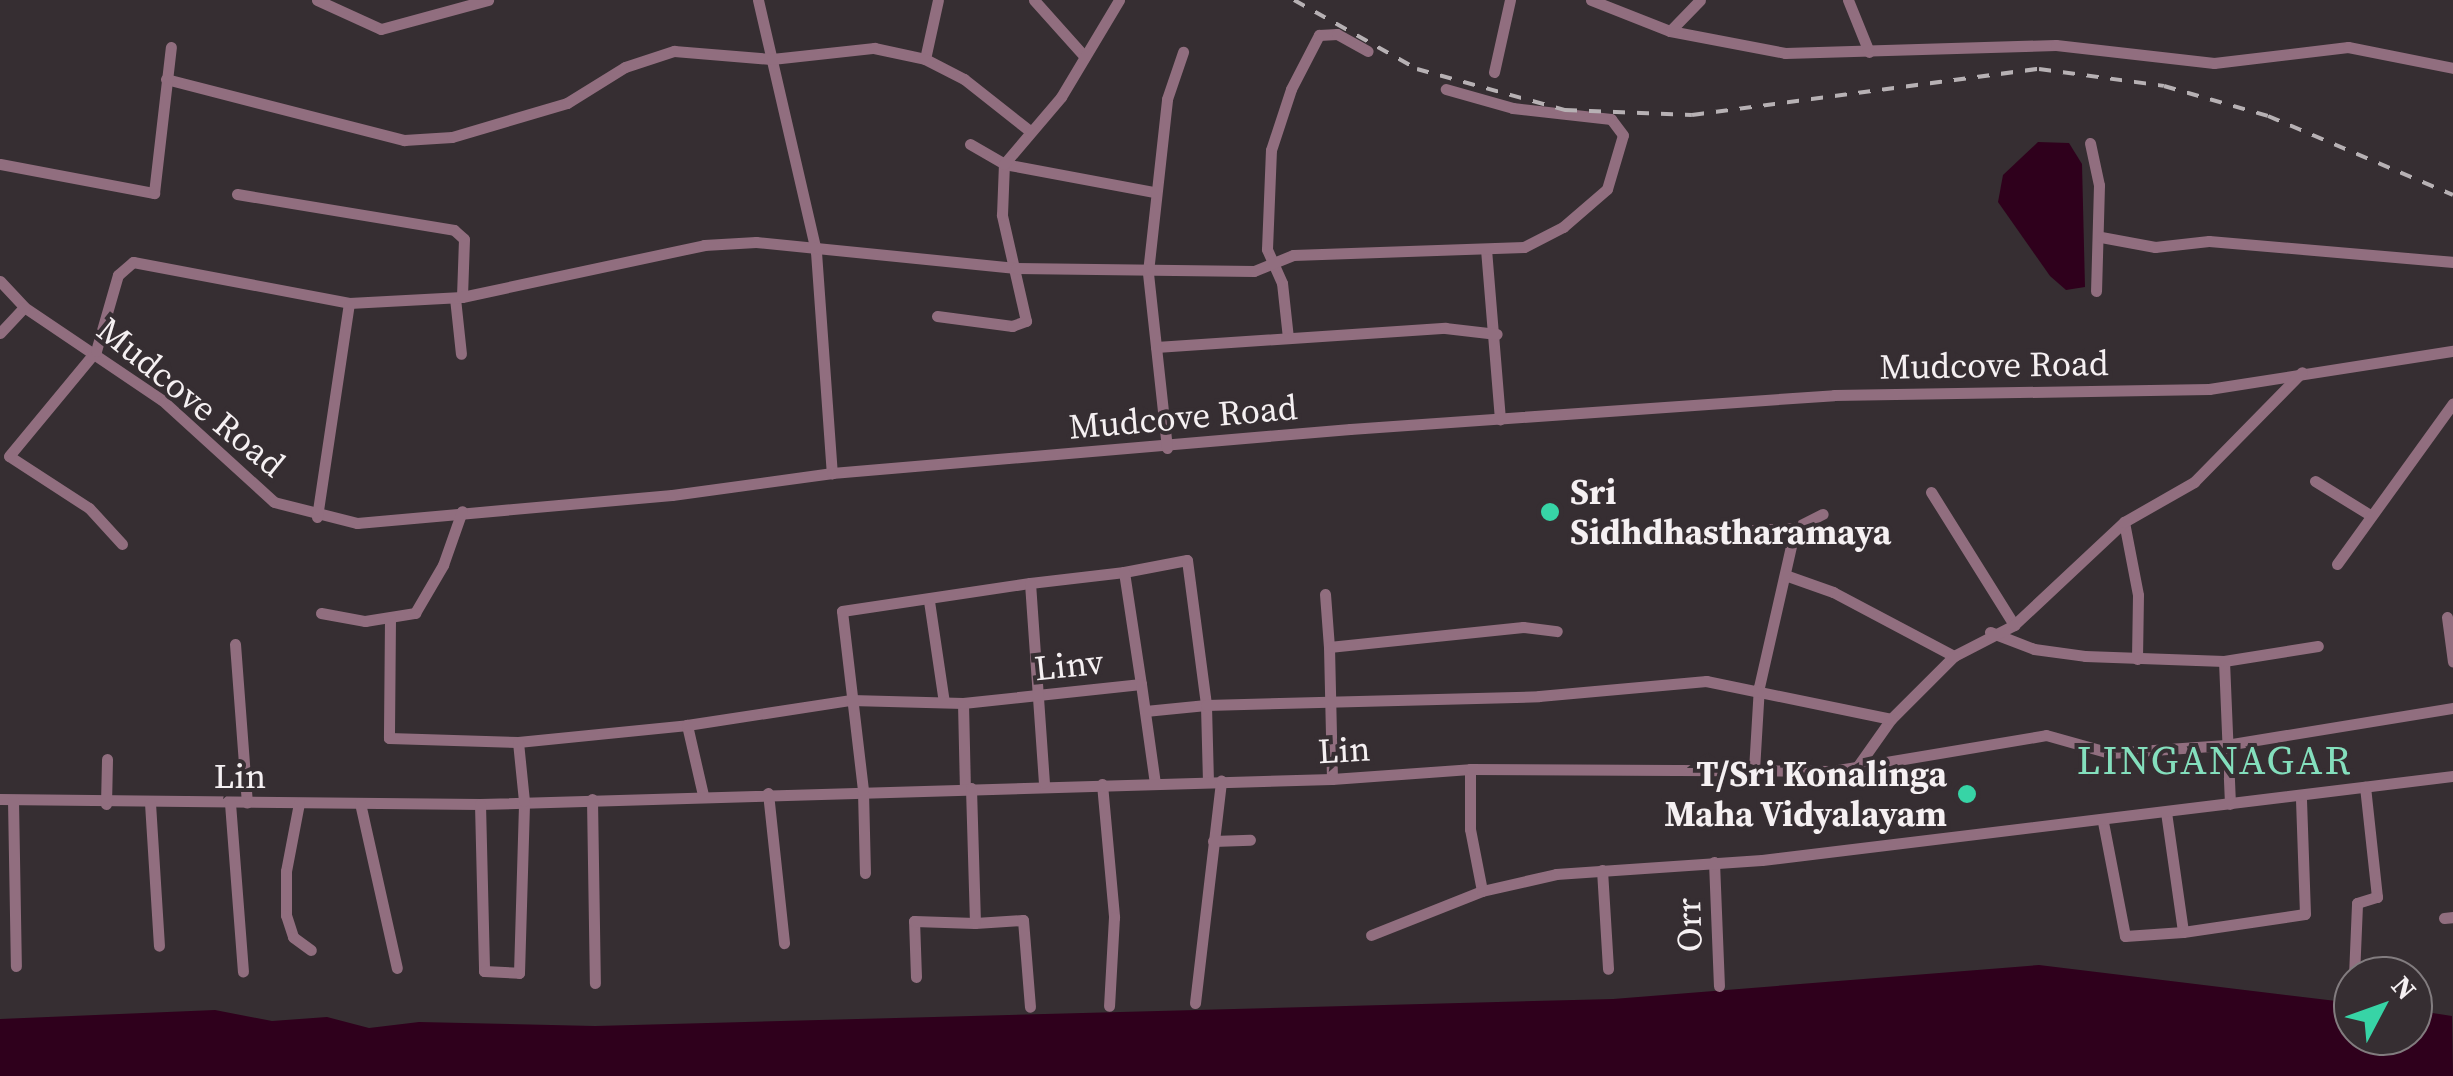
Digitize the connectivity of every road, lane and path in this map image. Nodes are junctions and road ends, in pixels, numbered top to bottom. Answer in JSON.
{"nodes":[{"id":1,"x":317,"y":0,"type":"edge"},
{"id":2,"x":488,"y":0,"type":"edge"},
{"id":3,"x":758,"y":0,"type":"edge"},
{"id":4,"x":938,"y":0,"type":"edge"},
{"id":5,"x":1034,"y":0,"type":"edge"},
{"id":6,"x":1119,"y":0,"type":"edge"},
{"id":7,"x":1510,"y":0,"type":"edge"},
{"id":8,"x":1591,"y":0,"type":"edge"},
{"id":9,"x":1700,"y":0,"type":"edge"},
{"id":10,"x":1848,"y":0,"type":"edge"},
{"id":11,"x":1670,"y":31,"type":"junction"},
{"id":12,"x":170,"y":48,"type":"dead end"},
{"id":13,"x":1368,"y":51,"type":"dead end"},
{"id":14,"x":1183,"y":52,"type":"dead end"},
{"id":15,"x":1869,"y":52,"type":"junction"},
{"id":16,"x":1085,"y":58,"type":"junction"},
{"id":17,"x":772,"y":59,"type":"junction"},
{"id":18,"x":924,"y":59,"type":"junction"},
{"id":19,"x":2453,"y":68,"type":"edge"},
{"id":20,"x":1494,"y":72,"type":"dead end"},
{"id":21,"x":166,"y":79,"type":"junction"},
{"id":22,"x":1446,"y":89,"type":"dead end"},
{"id":23,"x":1032,"y":132,"type":"junction"},
{"id":24,"x":970,"y":144,"type":"dead end"},
{"id":25,"x":2090,"y":144,"type":"dead end"},
{"id":26,"x":0,"y":164,"type":"edge"},
{"id":27,"x":1004,"y":164,"type":"junction"},
{"id":28,"x":1154,"y":192,"type":"junction"},
{"id":29,"x":238,"y":194,"type":"dead end"},
{"id":30,"x":2101,"y":237,"type":"junction"},
{"id":31,"x":1486,"y":249,"type":"junction"},
{"id":32,"x":816,"y":252,"type":"junction"},
{"id":33,"x":2453,"y":262,"type":"edge"},
{"id":34,"x":1271,"y":265,"type":"junction"},
{"id":35,"x":1016,"y":268,"type":"junction"},
{"id":36,"x":1148,"y":272,"type":"junction"},
{"id":37,"x":0,"y":281,"type":"edge"},
{"id":38,"x":2096,"y":291,"type":"dead end"},
{"id":39,"x":458,"y":298,"type":"junction"},
{"id":40,"x":349,"y":304,"type":"junction"},
{"id":41,"x":24,"y":307,"type":"junction"},
{"id":42,"x":937,"y":316,"type":"dead end"},
{"id":43,"x":0,"y":333,"type":"edge"},
{"id":44,"x":1497,"y":334,"type":"junction"},
{"id":45,"x":1288,"y":338,"type":"junction"},
{"id":46,"x":1156,"y":347,"type":"junction"},
{"id":47,"x":96,"y":351,"type":"junction"},
{"id":48,"x":2453,"y":351,"type":"edge"},
{"id":49,"x":460,"y":354,"type":"dead end"},
{"id":50,"x":2303,"y":372,"type":"junction"},
{"id":51,"x":2453,"y":403,"type":"edge"},
{"id":52,"x":1500,"y":419,"type":"junction"},
{"id":53,"x":1167,"y":448,"type":"junction"},
{"id":54,"x":5,"y":456,"type":"edge"},
{"id":55,"x":832,"y":473,"type":"junction"},
{"id":56,"x":2315,"y":481,"type":"dead end"},
{"id":57,"x":1931,"y":492,"type":"dead end"},
{"id":58,"x":462,"y":512,"type":"junction"},
{"id":59,"x":1823,"y":514,"type":"dead end"},
{"id":60,"x":2370,"y":515,"type":"junction"},
{"id":61,"x":317,"y":517,"type":"junction"},
{"id":62,"x":2124,"y":522,"type":"junction"},
{"id":63,"x":1795,"y":528,"type":"junction"},
{"id":64,"x":1665,"y":534,"type":"dead end"},
{"id":65,"x":122,"y":544,"type":"dead end"},
{"id":66,"x":2337,"y":564,"type":"dead end"},
{"id":67,"x":1124,"y":572,"type":"junction"},
{"id":68,"x":1785,"y":575,"type":"junction"},
{"id":69,"x":1030,"y":583,"type":"junction"},
{"id":70,"x":1325,"y":594,"type":"dead end"},
{"id":71,"x":929,"y":601,"type":"junction"},
{"id":72,"x":321,"y":612,"type":"dead end"},
{"id":73,"x":2447,"y":617,"type":"dead end"},
{"id":74,"x":390,"y":618,"type":"junction"},
{"id":75,"x":2014,"y":625,"type":"junction"},
{"id":76,"x":1556,"y":631,"type":"dead end"},
{"id":77,"x":1990,"y":632,"type":"junction"},
{"id":78,"x":234,"y":644,"type":"dead end"},
{"id":79,"x":2318,"y":646,"type":"dead end"},
{"id":80,"x":1328,"y":648,"type":"junction"},
{"id":81,"x":1954,"y":656,"type":"junction"},
{"id":82,"x":2137,"y":660,"type":"junction"},
{"id":83,"x":2224,"y":662,"type":"junction"},
{"id":84,"x":2453,"y":662,"type":"edge"},
{"id":85,"x":1142,"y":684,"type":"junction"},
{"id":86,"x":1759,"y":688,"type":"junction"},
{"id":87,"x":1034,"y":696,"type":"junction"},
{"id":88,"x":851,"y":700,"type":"junction"},
{"id":89,"x":944,"y":702,"type":"junction"},
{"id":90,"x":963,"y":702,"type":"junction"},
{"id":91,"x":1206,"y":705,"type":"junction"},
{"id":92,"x":1329,"y":706,"type":"junction"},
{"id":93,"x":2453,"y":708,"type":"edge"},
{"id":94,"x":1145,"y":711,"type":"junction"},
{"id":95,"x":1891,"y":719,"type":"junction"},
{"id":96,"x":687,"y":725,"type":"junction"},
{"id":97,"x":518,"y":742,"type":"junction"},
{"id":98,"x":2226,"y":745,"type":"junction"},
{"id":99,"x":108,"y":759,"type":"dead end"},
{"id":100,"x":1470,"y":769,"type":"junction"},
{"id":101,"x":1754,"y":770,"type":"junction"},
{"id":102,"x":1855,"y":770,"type":"junction"},
{"id":103,"x":2453,"y":776,"type":"edge"},
{"id":104,"x":1332,"y":779,"type":"junction"},
{"id":105,"x":1214,"y":782,"type":"junction"},
{"id":106,"x":1155,"y":783,"type":"junction"},
{"id":107,"x":1044,"y":784,"type":"junction"},
{"id":108,"x":1102,"y":784,"type":"junction"},
{"id":109,"x":2365,"y":787,"type":"junction"},
{"id":110,"x":968,"y":788,"type":"junction"},
{"id":111,"x":863,"y":790,"type":"junction"},
{"id":112,"x":768,"y":793,"type":"junction"},
{"id":113,"x":703,"y":795,"type":"junction"},
{"id":114,"x":2301,"y":797,"type":"junction"},
{"id":115,"x":592,"y":798,"type":"junction"},
{"id":116,"x":6,"y":800,"type":"edge"},
{"id":117,"x":524,"y":800,"type":"junction"},
{"id":118,"x":230,"y":803,"type":"junction"},
{"id":119,"x":247,"y":803,"type":"junction"},
{"id":120,"x":299,"y":803,"type":"junction"},
{"id":121,"x":106,"y":804,"type":"junction"},
{"id":122,"x":150,"y":804,"type":"junction"},
{"id":123,"x":360,"y":804,"type":"junction"},
{"id":124,"x":480,"y":804,"type":"junction"},
{"id":125,"x":2230,"y":804,"type":"junction"},
{"id":126,"x":2166,"y":812,"type":"junction"},
{"id":127,"x":2103,"y":822,"type":"junction"},
{"id":128,"x":1250,"y":840,"type":"dead end"},
{"id":129,"x":1214,"y":841,"type":"junction"},
{"id":130,"x":1714,"y":862,"type":"junction"},
{"id":131,"x":1602,"y":870,"type":"junction"},
{"id":132,"x":865,"y":873,"type":"dead end"},
{"id":133,"x":1482,"y":891,"type":"junction"},
{"id":134,"x":975,"y":924,"type":"junction"},
{"id":135,"x":2183,"y":932,"type":"junction"},
{"id":136,"x":1371,"y":935,"type":"dead end"},
{"id":137,"x":784,"y":942,"type":"dead end"},
{"id":138,"x":159,"y":946,"type":"dead end"},
{"id":139,"x":311,"y":950,"type":"dead end"},
{"id":140,"x":2355,"y":956,"type":"edge"},
{"id":141,"x":16,"y":966,"type":"dead end"},
{"id":142,"x":398,"y":968,"type":"dead end"},
{"id":143,"x":1608,"y":969,"type":"dead end"},
{"id":144,"x":244,"y":971,"type":"dead end"},
{"id":145,"x":916,"y":977,"type":"dead end"},
{"id":146,"x":595,"y":982,"type":"dead end"},
{"id":147,"x":1719,"y":986,"type":"dead end"},
{"id":148,"x":1195,"y":1003,"type":"dead end"},
{"id":149,"x":1110,"y":1006,"type":"dead end"},
{"id":150,"x":1030,"y":1007,"type":"dead end"}],
"edges":[{"from":1,"to":2,"type":"street"},
{"from":3,"to":17,"type":"street"},
{"from":4,"to":18,"type":"street"},
{"from":5,"to":16,"type":"street"},
{"from":6,"to":16,"type":"street"},
{"from":7,"to":20,"type":"street"},
{"from":8,"to":11,"type":"street"},
{"from":9,"to":11,"type":"street"},
{"from":10,"to":15,"type":"street"},
{"from":11,"to":15,"type":"street"},
{"from":12,"to":21,"type":"street"},
{"from":13,"to":34,"type":"street"},
{"from":14,"to":28,"type":"street"},
{"from":15,"to":19,"type":"street"},
{"from":16,"to":23,"type":"street"},
{"from":17,"to":18,"type":"street"},
{"from":17,"to":21,"type":"street"},
{"from":17,"to":32,"type":"street"},
{"from":18,"to":23,"type":"street"},
{"from":21,"to":26,"type":"street"},
{"from":22,"to":31,"type":"street"},
{"from":23,"to":27,"type":"street"},
{"from":24,"to":27,"type":"street"},
{"from":25,"to":30,"type":"street"},
{"from":27,"to":28,"type":"street"},
{"from":27,"to":35,"type":"street"},
{"from":28,"to":36,"type":"street"},
{"from":29,"to":39,"type":"street"},
{"from":30,"to":33,"type":"street"},
{"from":30,"to":38,"type":"street"},
{"from":31,"to":34,"type":"street"},
{"from":31,"to":44,"type":"street"},
{"from":32,"to":35,"type":"street"},
{"from":32,"to":39,"type":"street"},
{"from":32,"to":55,"type":"street"},
{"from":34,"to":36,"type":"street"},
{"from":34,"to":45,"type":"street"},
{"from":35,"to":36,"type":"street"},
{"from":35,"to":42,"type":"street"},
{"from":36,"to":46,"type":"street"},
{"from":37,"to":41,"type":"street","name":"Mudcove Road"},
{"from":39,"to":40,"type":"street"},
{"from":39,"to":49,"type":"street"},
{"from":40,"to":47,"type":"street"},
{"from":40,"to":61,"type":"street"},
{"from":41,"to":43,"type":"street"},
{"from":41,"to":47,"type":"street","name":"Mudcove Road"},
{"from":44,"to":45,"type":"street"},
{"from":44,"to":52,"type":"street"},
{"from":45,"to":46,"type":"street"},
{"from":46,"to":53,"type":"street"},
{"from":47,"to":54,"type":"street"},
{"from":47,"to":61,"type":"street","name":"Mudcove Road"},
{"from":48,"to":50,"type":"street","name":"Mudcove Road"},
{"from":50,"to":52,"type":"street","name":"Mudcove Road"},
{"from":50,"to":62,"type":"street"},
{"from":51,"to":60,"type":"street"},
{"from":52,"to":53,"type":"street","name":"Mudcove Road"},
{"from":53,"to":55,"type":"street","name":"Mudcove Road"},
{"from":54,"to":65,"type":"street"},
{"from":55,"to":58,"type":"street","name":"Mudcove Road"},
{"from":56,"to":60,"type":"street"},
{"from":57,"to":75,"type":"street"},
{"from":58,"to":61,"type":"street","name":"Mudcove Road"},
{"from":58,"to":74,"type":"street"},
{"from":59,"to":63,"type":"street"},
{"from":60,"to":66,"type":"street"},
{"from":62,"to":75,"type":"street"},
{"from":62,"to":82,"type":"street"},
{"from":63,"to":64,"type":"street"},
{"from":63,"to":68,"type":"street"},
{"from":67,"to":69,"type":"street"},
{"from":67,"to":85,"type":"street"},
{"from":67,"to":91,"type":"street"},
{"from":68,"to":81,"type":"street"},
{"from":68,"to":86,"type":"street"},
{"from":69,"to":71,"type":"street"},
{"from":69,"to":87,"type":"street"},
{"from":70,"to":80,"type":"street"},
{"from":71,"to":88,"type":"street"},
{"from":71,"to":89,"type":"street"},
{"from":72,"to":74,"type":"street"},
{"from":73,"to":84,"type":"street"},
{"from":74,"to":97,"type":"street"},
{"from":75,"to":77,"type":"street"},
{"from":76,"to":80,"type":"street"},
{"from":77,"to":81,"type":"street"},
{"from":77,"to":82,"type":"street"},
{"from":78,"to":119,"type":"street"},
{"from":79,"to":83,"type":"street"},
{"from":80,"to":92,"type":"street"},
{"from":81,"to":95,"type":"street"},
{"from":82,"to":83,"type":"street"},
{"from":83,"to":98,"type":"street"},
{"from":85,"to":87,"type":"street","name":"Linv"},
{"from":85,"to":94,"type":"street","name":"Linv"},
{"from":86,"to":92,"type":"street"},
{"from":86,"to":95,"type":"street"},
{"from":86,"to":101,"type":"street"},
{"from":87,"to":90,"type":"street","name":"Linv"},
{"from":87,"to":107,"type":"street"},
{"from":88,"to":89,"type":"street"},
{"from":88,"to":96,"type":"street"},
{"from":88,"to":111,"type":"street"},
{"from":89,"to":90,"type":"street"},
{"from":90,"to":110,"type":"street"},
{"from":91,"to":92,"type":"street"},
{"from":91,"to":94,"type":"street"},
{"from":91,"to":105,"type":"street"},
{"from":92,"to":104,"type":"street"},
{"from":93,"to":98,"type":"street"},
{"from":94,"to":106,"type":"street","name":"Linv"},
{"from":95,"to":102,"type":"street"},
{"from":96,"to":97,"type":"street"},
{"from":96,"to":113,"type":"street"},
{"from":97,"to":117,"type":"street"},
{"from":98,"to":102,"type":"street"},
{"from":98,"to":125,"type":"street"},
{"from":99,"to":121,"type":"street"},
{"from":100,"to":101,"type":"street"},
{"from":100,"to":104,"type":"street","name":"Lin"},
{"from":100,"to":133,"type":"street"},
{"from":101,"to":102,"type":"street"},
{"from":103,"to":109,"type":"street"},
{"from":104,"to":105,"type":"street","name":"Lin"},
{"from":105,"to":106,"type":"street","name":"Lin"},
{"from":105,"to":129,"type":"street"},
{"from":106,"to":108,"type":"street","name":"Lin"},
{"from":107,"to":108,"type":"street","name":"Lin"},
{"from":107,"to":110,"type":"street","name":"Lin"},
{"from":108,"to":149,"type":"street"},
{"from":109,"to":114,"type":"street"},
{"from":109,"to":140,"type":"street"},
{"from":110,"to":111,"type":"street","name":"Lin"},
{"from":110,"to":134,"type":"street"},
{"from":111,"to":112,"type":"street","name":"Lin"},
{"from":111,"to":132,"type":"street"},
{"from":112,"to":113,"type":"street","name":"Lin"},
{"from":112,"to":137,"type":"street"},
{"from":113,"to":115,"type":"street","name":"Lin"},
{"from":114,"to":125,"type":"street"},
{"from":114,"to":135,"type":"street"},
{"from":115,"to":117,"type":"street","name":"Lin"},
{"from":115,"to":146,"type":"street"},
{"from":116,"to":121,"type":"street","name":"Lin"},
{"from":116,"to":141,"type":"street"},
{"from":117,"to":124,"type":"street","name":"Lin"},
{"from":117,"to":124,"type":"street"},
{"from":118,"to":119,"type":"street","name":"Lin"},
{"from":118,"to":122,"type":"street","name":"Lin"},
{"from":118,"to":144,"type":"street"},
{"from":119,"to":120,"type":"street","name":"Lin"},
{"from":120,"to":123,"type":"street","name":"Lin"},
{"from":120,"to":139,"type":"street"},
{"from":121,"to":122,"type":"street","name":"Lin"},
{"from":122,"to":138,"type":"street"},
{"from":123,"to":124,"type":"street","name":"Lin"},
{"from":123,"to":142,"type":"street"},
{"from":125,"to":126,"type":"street"},
{"from":126,"to":127,"type":"street"},
{"from":126,"to":135,"type":"street"},
{"from":127,"to":130,"type":"street"},
{"from":127,"to":135,"type":"street"},
{"from":128,"to":129,"type":"street"},
{"from":129,"to":148,"type":"street"},
{"from":130,"to":131,"type":"street"},
{"from":130,"to":147,"type":"street","name":"Orr"},
{"from":131,"to":133,"type":"street"},
{"from":131,"to":143,"type":"street"},
{"from":133,"to":136,"type":"street"},
{"from":134,"to":145,"type":"street"},
{"from":134,"to":150,"type":"street"}]}
